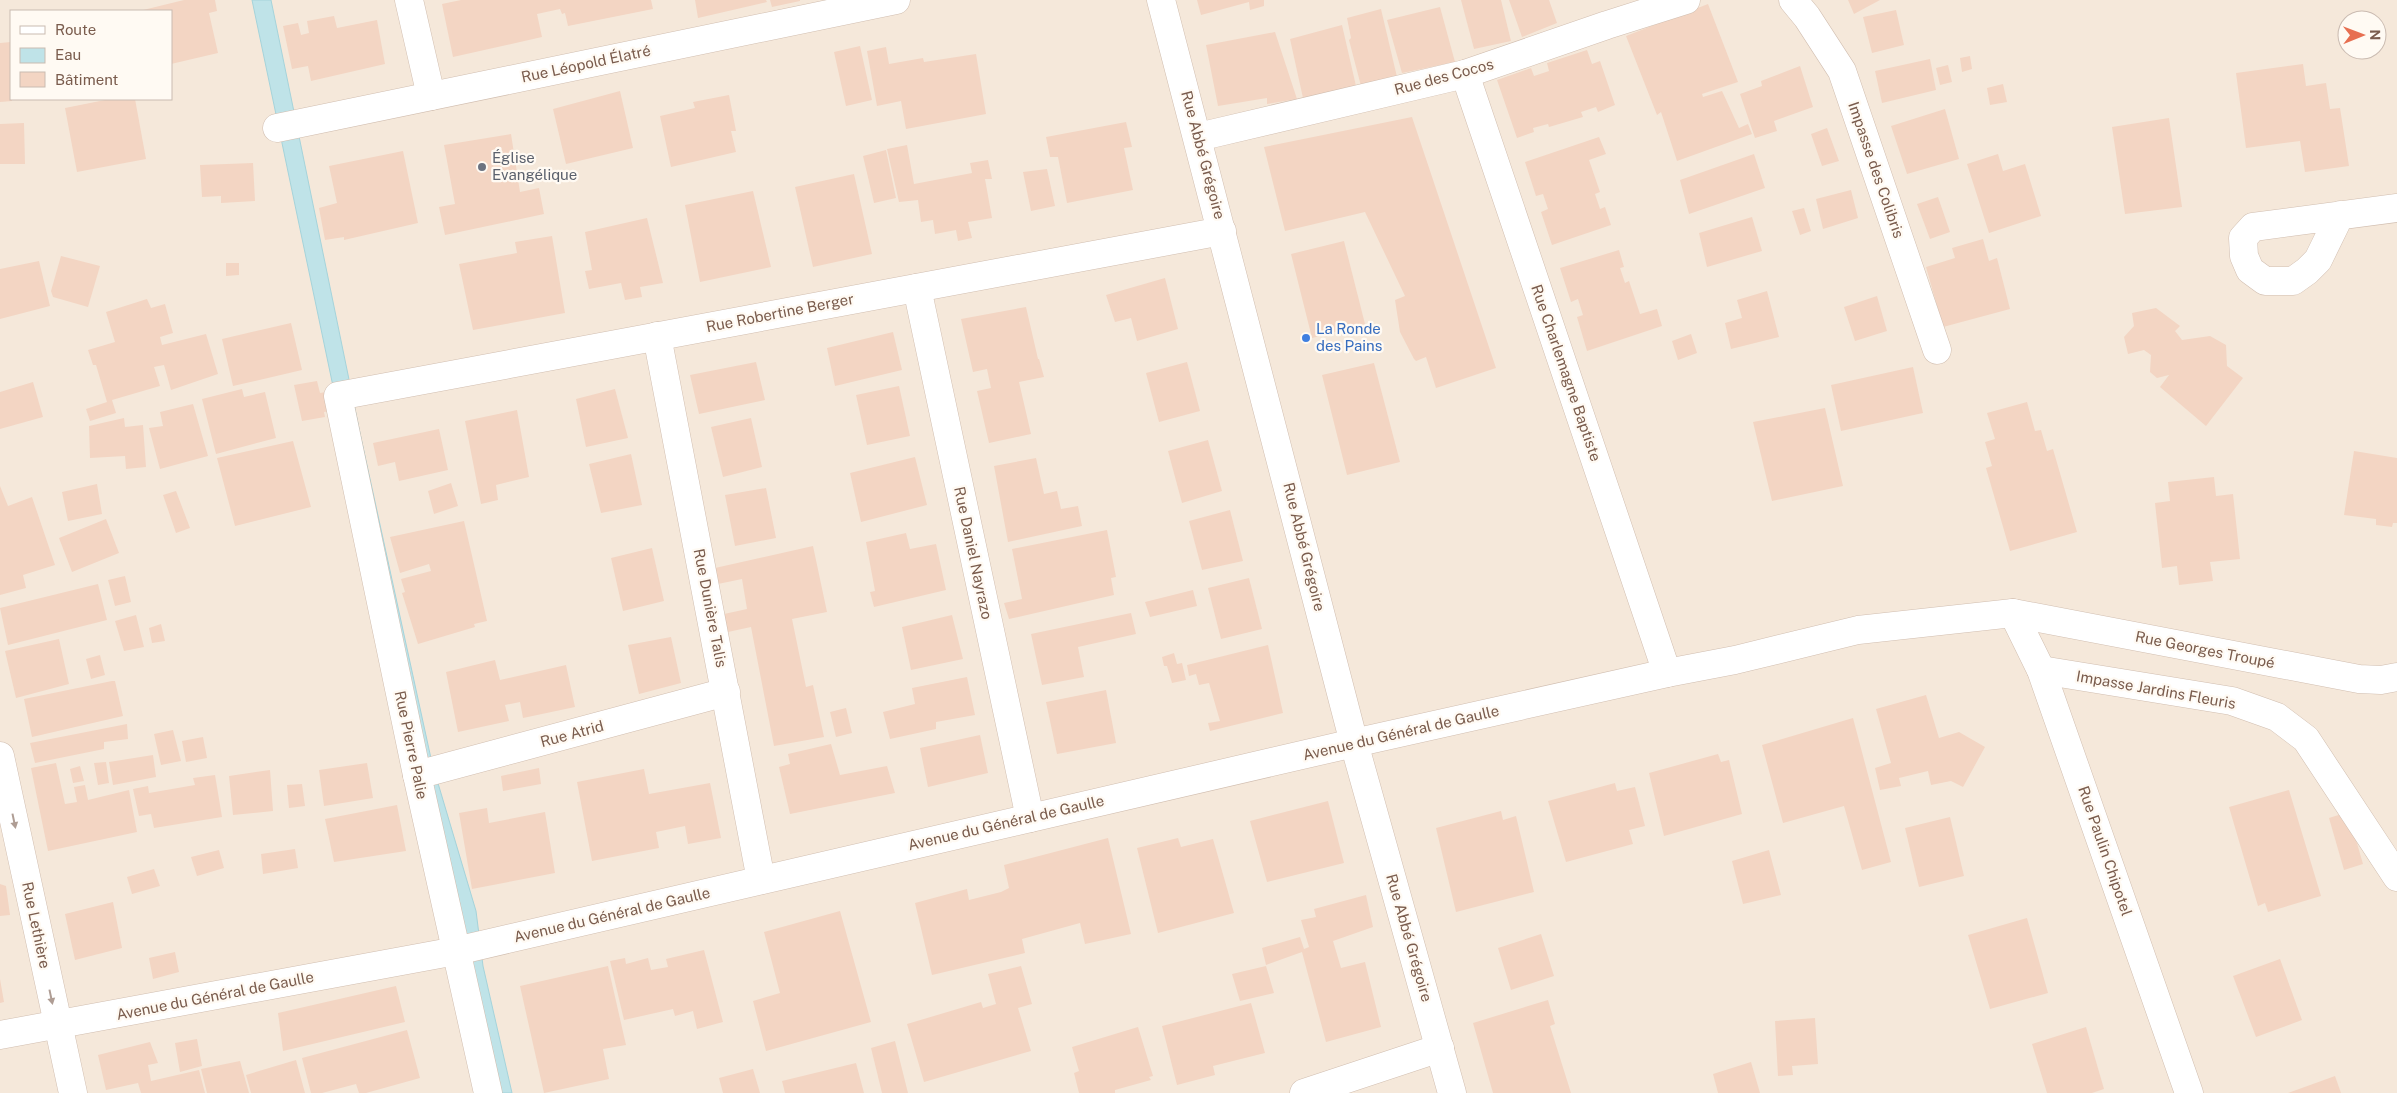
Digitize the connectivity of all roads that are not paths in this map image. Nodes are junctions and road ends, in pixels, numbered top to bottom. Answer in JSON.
{"nodes":[{"id":1,"x":409,"y":0,"type":"edge"},
{"id":2,"x":896,"y":0,"type":"edge"},
{"id":3,"x":1162,"y":0,"type":"edge"},
{"id":4,"x":1686,"y":0,"type":"edge"},
{"id":5,"x":1793,"y":0,"type":"edge"},
{"id":6,"x":1465,"y":74,"type":"junction"},
{"id":7,"x":431,"y":96,"type":"junction"},
{"id":8,"x":277,"y":128,"type":"dead end"},
{"id":9,"x":1198,"y":137,"type":"junction"},
{"id":10,"x":2397,"y":208,"type":"edge"},
{"id":11,"x":2340,"y":216,"type":"dead end"},
{"id":12,"x":1222,"y":231,"type":"junction"},
{"id":13,"x":917,"y":288,"type":"junction"},
{"id":14,"x":657,"y":336,"type":"junction"},
{"id":15,"x":1937,"y":350,"type":"dead end"},
{"id":16,"x":338,"y":396,"type":"joint"},
{"id":17,"x":2013,"y":613,"type":"junction"},
{"id":18,"x":2041,"y":670,"type":"junction"},
{"id":19,"x":1667,"y":673,"type":"junction"},
{"id":20,"x":2397,"y":677,"type":"edge"},
{"id":21,"x":726,"y":692,"type":"junction"},
{"id":22,"x":1354,"y":743,"type":"junction"},
{"id":23,"x":0,"y":756,"type":"edge"},
{"id":24,"x":417,"y":775,"type":"junction"},
{"id":25,"x":1030,"y":818,"type":"junction"},
{"id":26,"x":2397,"y":877,"type":"edge"},
{"id":27,"x":761,"y":880,"type":"junction"},
{"id":28,"x":456,"y":950,"type":"junction"},
{"id":29,"x":57,"y":1026,"type":"junction"},
{"id":30,"x":0,"y":1035,"type":"edge"},
{"id":31,"x":1440,"y":1048,"type":"junction"},
{"id":32,"x":73,"y":1093,"type":"edge"},
{"id":33,"x":488,"y":1093,"type":"edge"},
{"id":34,"x":1304,"y":1093,"type":"edge"},
{"id":35,"x":1452,"y":1093,"type":"edge"},
{"id":36,"x":2189,"y":1093,"type":"edge"}],
"edges":[{"from":1,"to":7,"type":"street"},
{"from":2,"to":7,"type":"street","name":"Rue Léopold Élatré"},
{"from":3,"to":9,"type":"street","name":"Rue Abbé Grégoire"},
{"from":4,"to":6,"type":"street","name":"Rue des Cocos"},
{"from":5,"to":15,"type":"street","name":"Impasse des Colibris"},
{"from":6,"to":9,"type":"street","name":"Rue des Cocos"},
{"from":6,"to":19,"type":"street","name":"Rue Charlemagne Baptiste"},
{"from":7,"to":8,"type":"street","name":"Rue Léopold Élatré"},
{"from":9,"to":12,"type":"street","name":"Rue Abbé Grégoire"},
{"from":10,"to":11,"type":"street"},
{"from":12,"to":13,"type":"street","name":"Rue Robertine Berger"},
{"from":12,"to":22,"type":"street","name":"Rue Abbé Grégoire"},
{"from":13,"to":14,"type":"street","name":"Rue Robertine Berger"},
{"from":13,"to":25,"type":"street","name":"Rue Daniel Nayrazo"},
{"from":14,"to":16,"type":"street","name":"Rue Robertine Berger"},
{"from":14,"to":21,"type":"street","name":"Rue Dunière Talis"},
{"from":16,"to":24,"type":"street","name":"Rue Pierre Palie"},
{"from":17,"to":18,"type":"street","name":"Rue Paulin Chipotel"},
{"from":17,"to":19,"type":"street","name":"Avenue du Général de Gaulle"},
{"from":17,"to":20,"type":"street","name":"Rue Georges Troupé"},
{"from":18,"to":26,"type":"street","name":"Impasse Jardins Fleuris"},
{"from":18,"to":36,"type":"street","name":"Rue Paulin Chipotel"},
{"from":19,"to":22,"type":"street","name":"Avenue du Général de Gaulle"},
{"from":21,"to":24,"type":"street","name":"Rue Atrid"},
{"from":21,"to":27,"type":"street","name":"Rue Dunière Talis"},
{"from":22,"to":25,"type":"street","name":"Avenue du Général de Gaulle"},
{"from":22,"to":31,"type":"street","name":"Rue Abbé Grégoire"},
{"from":23,"to":29,"type":"street","name":"Rue Lethière","one_way":true},
{"from":24,"to":28,"type":"street","name":"Rue Pierre Palie"},
{"from":25,"to":27,"type":"street","name":"Avenue du Général de Gaulle"},
{"from":27,"to":28,"type":"street","name":"Avenue du Général de Gaulle"},
{"from":28,"to":29,"type":"street","name":"Avenue du Général de Gaulle"},
{"from":28,"to":33,"type":"street","name":"Rue Pierre Palie"},
{"from":29,"to":30,"type":"street","name":"Avenue du Général de Gaulle"},
{"from":29,"to":32,"type":"street","name":"Rue Lethière"},
{"from":31,"to":34,"type":"street"},
{"from":31,"to":35,"type":"street","name":"Rue Abbé Grégoire"}]}
